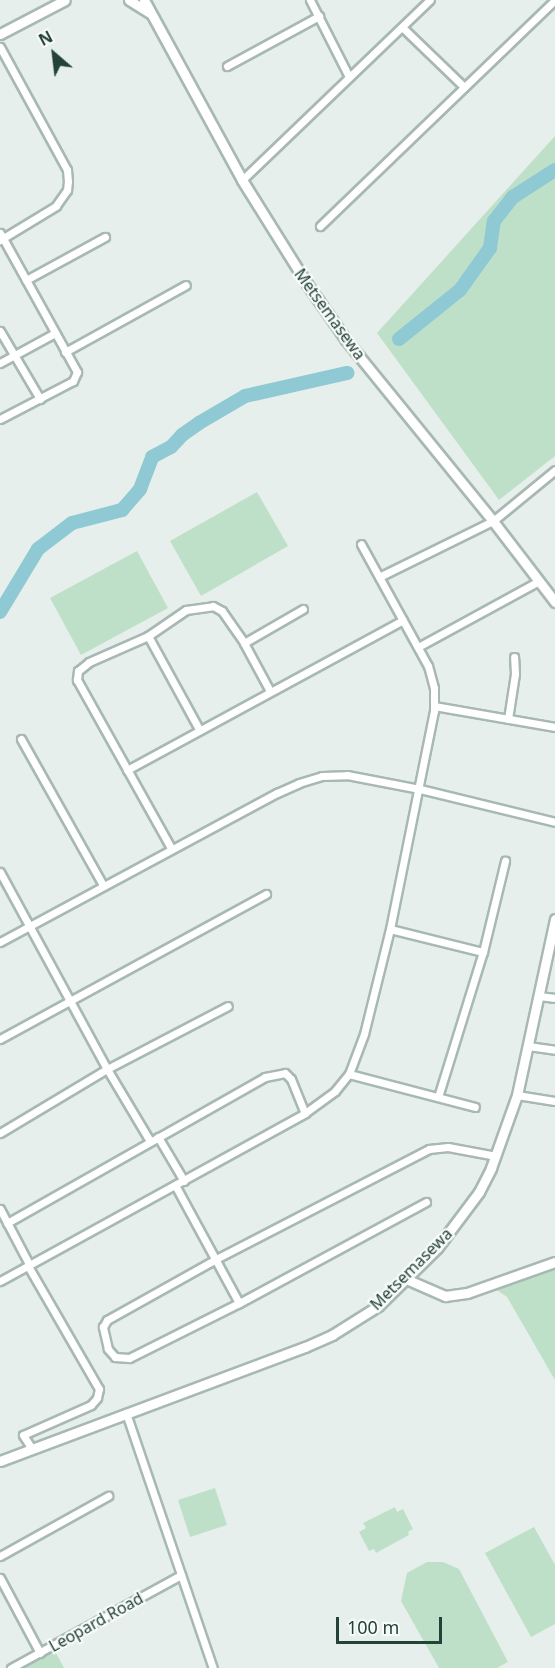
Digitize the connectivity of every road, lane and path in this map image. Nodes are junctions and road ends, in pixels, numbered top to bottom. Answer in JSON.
{"nodes":[{"id":1,"x":65,"y":0,"type":"edge"},
{"id":2,"x":129,"y":0,"type":"edge"},
{"id":3,"x":144,"y":0,"type":"edge"},
{"id":4,"x":149,"y":0,"type":"edge"},
{"id":5,"x":310,"y":0,"type":"edge"},
{"id":6,"x":430,"y":0,"type":"edge"},
{"id":7,"x":555,"y":0,"type":"edge"},
{"id":8,"x":152,"y":14,"type":"junction"},
{"id":9,"x":319,"y":16,"type":"junction"},
{"id":10,"x":403,"y":28,"type":"junction"},
{"id":11,"x":0,"y":34,"type":"edge"},
{"id":12,"x":0,"y":47,"type":"edge"},
{"id":13,"x":227,"y":66,"type":"dead end"},
{"id":14,"x":349,"y":77,"type":"junction"},
{"id":15,"x":464,"y":87,"type":"junction"},
{"id":16,"x":242,"y":180,"type":"junction"},
{"id":17,"x":320,"y":226,"type":"dead end"},
{"id":18,"x":1,"y":237,"type":"edge"},
{"id":19,"x":105,"y":237,"type":"dead end"},
{"id":20,"x":26,"y":280,"type":"junction"},
{"id":21,"x":186,"y":285,"type":"dead end"},
{"id":22,"x":0,"y":332,"type":"edge"},
{"id":23,"x":55,"y":333,"type":"junction"},
{"id":24,"x":66,"y":352,"type":"junction"},
{"id":25,"x":13,"y":356,"type":"junction"},
{"id":26,"x":0,"y":363,"type":"edge"},
{"id":27,"x":39,"y":399,"type":"junction"},
{"id":28,"x":0,"y":419,"type":"edge"},
{"id":29,"x":555,"y":470,"type":"edge"},
{"id":30,"x":493,"y":521,"type":"junction"},
{"id":31,"x":361,"y":544,"type":"dead end"},
{"id":32,"x":379,"y":577,"type":"junction"},
{"id":33,"x":539,"y":581,"type":"junction"},
{"id":34,"x":555,"y":602,"type":"edge"},
{"id":35,"x":303,"y":609,"type":"dead end"},
{"id":36,"x":403,"y":620,"type":"junction"},
{"id":37,"x":148,"y":636,"type":"junction"},
{"id":38,"x":244,"y":643,"type":"junction"},
{"id":39,"x":418,"y":647,"type":"junction"},
{"id":40,"x":514,"y":657,"type":"dead end"},
{"id":41,"x":270,"y":691,"type":"junction"},
{"id":42,"x":434,"y":706,"type":"junction"},
{"id":43,"x":508,"y":718,"type":"junction"},
{"id":44,"x":555,"y":727,"type":"edge"},
{"id":45,"x":199,"y":729,"type":"junction"},
{"id":46,"x":21,"y":739,"type":"dead end"},
{"id":47,"x":128,"y":770,"type":"junction"},
{"id":48,"x":420,"y":789,"type":"junction"},
{"id":49,"x":555,"y":822,"type":"edge"},
{"id":50,"x":171,"y":848,"type":"junction"},
{"id":51,"x":506,"y":861,"type":"dead end"},
{"id":52,"x":0,"y":872,"type":"edge"},
{"id":53,"x":103,"y":885,"type":"junction"},
{"id":54,"x":266,"y":894,"type":"dead end"},
{"id":55,"x":555,"y":920,"type":"edge"},
{"id":56,"x":30,"y":926,"type":"junction"},
{"id":57,"x":390,"y":929,"type":"junction"},
{"id":58,"x":0,"y":942,"type":"edge"},
{"id":59,"x":483,"y":952,"type":"junction"},
{"id":60,"x":538,"y":996,"type":"junction"},
{"id":61,"x":555,"y":998,"type":"edge"},
{"id":62,"x":72,"y":1000,"type":"junction"},
{"id":63,"x":228,"y":1006,"type":"dead end"},
{"id":64,"x":0,"y":1039,"type":"edge"},
{"id":65,"x":528,"y":1046,"type":"junction"},
{"id":66,"x":555,"y":1050,"type":"edge"},
{"id":67,"x":107,"y":1069,"type":"junction"},
{"id":68,"x":349,"y":1074,"type":"junction"},
{"id":69,"x":517,"y":1095,"type":"junction"},
{"id":70,"x":438,"y":1097,"type":"junction"},
{"id":71,"x":555,"y":1101,"type":"edge"},
{"id":72,"x":475,"y":1107,"type":"dead end"},
{"id":73,"x":305,"y":1113,"type":"junction"},
{"id":74,"x":0,"y":1133,"type":"edge"},
{"id":75,"x":158,"y":1137,"type":"junction"},
{"id":76,"x":150,"y":1142,"type":"junction"},
{"id":77,"x":496,"y":1156,"type":"junction"},
{"id":78,"x":184,"y":1181,"type":"junction"},
{"id":79,"x":175,"y":1185,"type":"junction"},
{"id":80,"x":426,"y":1202,"type":"dead end"},
{"id":81,"x":0,"y":1209,"type":"edge"},
{"id":82,"x":7,"y":1223,"type":"junction"},
{"id":83,"x":216,"y":1259,"type":"junction"},
{"id":84,"x":555,"y":1262,"type":"edge"},
{"id":85,"x":29,"y":1265,"type":"junction"},
{"id":86,"x":406,"y":1279,"type":"junction"},
{"id":87,"x":0,"y":1281,"type":"edge"},
{"id":88,"x":239,"y":1303,"type":"junction"},
{"id":89,"x":126,"y":1413,"type":"junction"},
{"id":90,"x":32,"y":1449,"type":"junction"},
{"id":91,"x":0,"y":1461,"type":"edge"},
{"id":92,"x":108,"y":1496,"type":"dead end"},
{"id":93,"x":0,"y":1556,"type":"edge"},
{"id":94,"x":181,"y":1575,"type":"junction"},
{"id":95,"x":0,"y":1578,"type":"edge"},
{"id":96,"x":40,"y":1653,"type":"junction"},
{"id":97,"x":11,"y":1668,"type":"edge"},
{"id":98,"x":213,"y":1668,"type":"edge"}],
"edges":[{"from":1,"to":11,"type":"street"},
{"from":2,"to":8,"type":"street"},
{"from":3,"to":8,"type":"street","name":"Metsemasewa"},
{"from":4,"to":8,"type":"street"},
{"from":5,"to":9,"type":"street"},
{"from":6,"to":10,"type":"street"},
{"from":7,"to":15,"type":"street"},
{"from":8,"to":16,"type":"street","name":"Metsemasewa"},
{"from":9,"to":13,"type":"street"},
{"from":9,"to":14,"type":"street"},
{"from":10,"to":14,"type":"street"},
{"from":10,"to":15,"type":"street"},
{"from":12,"to":18,"type":"street"},
{"from":14,"to":16,"type":"street"},
{"from":15,"to":17,"type":"street"},
{"from":16,"to":30,"type":"street","name":"Metsemasewa"},
{"from":18,"to":20,"type":"street"},
{"from":19,"to":20,"type":"street"},
{"from":20,"to":23,"type":"street"},
{"from":21,"to":24,"type":"street"},
{"from":22,"to":25,"type":"street"},
{"from":23,"to":24,"type":"street"},
{"from":23,"to":25,"type":"street"},
{"from":24,"to":27,"type":"street"},
{"from":25,"to":26,"type":"street"},
{"from":25,"to":27,"type":"street"},
{"from":27,"to":28,"type":"street"},
{"from":29,"to":30,"type":"street"},
{"from":30,"to":32,"type":"street"},
{"from":30,"to":33,"type":"street","name":"Metsemasewa"},
{"from":31,"to":32,"type":"street"},
{"from":32,"to":36,"type":"street"},
{"from":33,"to":34,"type":"street","name":"Metsemasewa"},
{"from":33,"to":39,"type":"street"},
{"from":35,"to":38,"type":"street"},
{"from":36,"to":39,"type":"street"},
{"from":36,"to":41,"type":"street"},
{"from":37,"to":38,"type":"street"},
{"from":37,"to":45,"type":"street"},
{"from":37,"to":47,"type":"street"},
{"from":38,"to":41,"type":"street"},
{"from":39,"to":42,"type":"street"},
{"from":40,"to":43,"type":"street"},
{"from":41,"to":45,"type":"street"},
{"from":42,"to":43,"type":"street"},
{"from":42,"to":48,"type":"street"},
{"from":43,"to":44,"type":"street"},
{"from":45,"to":47,"type":"street"},
{"from":46,"to":53,"type":"street"},
{"from":47,"to":50,"type":"street"},
{"from":48,"to":49,"type":"street"},
{"from":48,"to":50,"type":"street"},
{"from":48,"to":57,"type":"street"},
{"from":50,"to":53,"type":"street"},
{"from":51,"to":59,"type":"street"},
{"from":52,"to":56,"type":"street"},
{"from":53,"to":56,"type":"street"},
{"from":54,"to":62,"type":"street"},
{"from":55,"to":60,"type":"street","name":"Metsemasewa"},
{"from":56,"to":58,"type":"street"},
{"from":56,"to":62,"type":"street"},
{"from":57,"to":59,"type":"street"},
{"from":57,"to":68,"type":"street"},
{"from":59,"to":70,"type":"street"},
{"from":60,"to":61,"type":"street"},
{"from":60,"to":65,"type":"street","name":"Metsemasewa"},
{"from":62,"to":64,"type":"street"},
{"from":62,"to":67,"type":"street"},
{"from":63,"to":67,"type":"street"},
{"from":65,"to":66,"type":"street"},
{"from":65,"to":69,"type":"street","name":"Metsemasewa"},
{"from":67,"to":74,"type":"street"},
{"from":67,"to":76,"type":"street"},
{"from":68,"to":70,"type":"street"},
{"from":68,"to":73,"type":"street"},
{"from":69,"to":71,"type":"street"},
{"from":69,"to":77,"type":"street","name":"Metsemasewa"},
{"from":70,"to":72,"type":"street"},
{"from":73,"to":75,"type":"street"},
{"from":73,"to":78,"type":"street"},
{"from":75,"to":76,"type":"street"},
{"from":75,"to":78,"type":"street"},
{"from":76,"to":82,"type":"street"},
{"from":77,"to":83,"type":"street"},
{"from":77,"to":86,"type":"street","name":"Metsemasewa"},
{"from":78,"to":79,"type":"street"},
{"from":79,"to":83,"type":"street"},
{"from":79,"to":85,"type":"street"},
{"from":80,"to":88,"type":"street"},
{"from":81,"to":82,"type":"street"},
{"from":82,"to":85,"type":"street"},
{"from":83,"to":88,"type":"street"},
{"from":83,"to":88,"type":"street"},
{"from":84,"to":86,"type":"street"},
{"from":85,"to":87,"type":"street"},
{"from":85,"to":90,"type":"street"},
{"from":86,"to":89,"type":"street","name":"Metsemasewa"},
{"from":89,"to":90,"type":"street","name":"Metsemasewa"},
{"from":89,"to":94,"type":"street"},
{"from":90,"to":91,"type":"street","name":"Metsemasewa"},
{"from":92,"to":93,"type":"street"},
{"from":94,"to":96,"type":"street","name":"Leopard Road"},
{"from":94,"to":98,"type":"street"},
{"from":95,"to":96,"type":"street"},
{"from":96,"to":97,"type":"street","name":"Leopard Road"}]}
